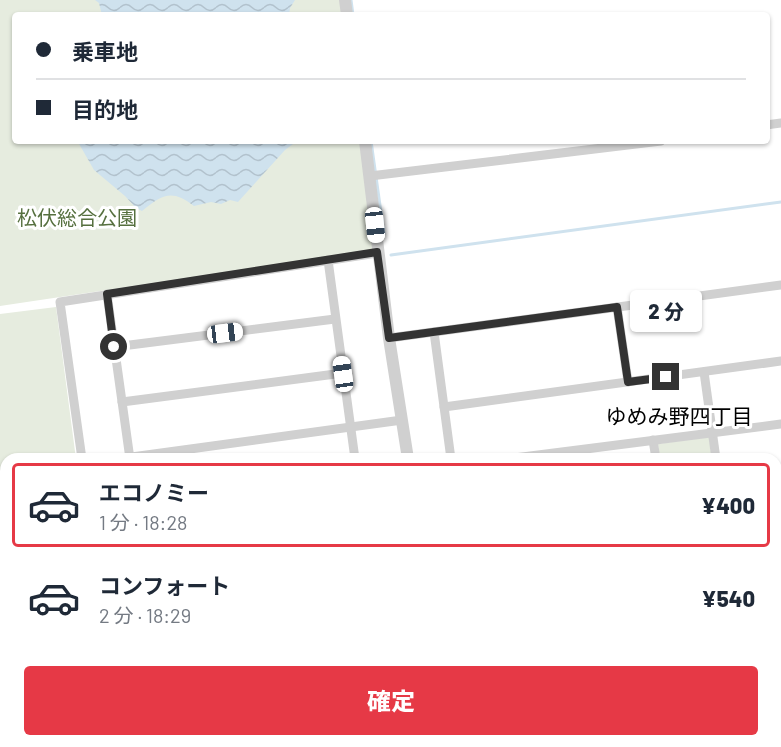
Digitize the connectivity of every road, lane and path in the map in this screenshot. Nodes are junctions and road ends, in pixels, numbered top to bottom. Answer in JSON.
{"nodes":[{"id":1,"x":366,"y":144,"type":"edge"},
{"id":2,"x":636,"y":144,"type":"edge"},
{"id":3,"x":374,"y":176,"type":"junction"},
{"id":4,"x":377,"y":252,"type":"junction"},
{"id":5,"x":328,"y":260,"type":"junction"},
{"id":6,"x":781,"y":285,"type":"edge"},
{"id":7,"x":107,"y":294,"type":"junction"},
{"id":8,"x":617,"y":307,"type":"junction"},
{"id":9,"x":335,"y":319,"type":"junction"},
{"id":10,"x":434,"y":332,"type":"junction"},
{"id":11,"x":389,"y":338,"type":"junction"},
{"id":12,"x":114,"y":347,"type":"junction"},
{"id":13,"x":781,"y":361,"type":"edge"},
{"id":14,"x":704,"y":372,"type":"junction"},
{"id":15,"x":343,"y":374,"type":"junction"},
{"id":16,"x":628,"y":382,"type":"junction"},
{"id":17,"x":122,"y":402,"type":"junction"},
{"id":18,"x":444,"y":407,"type":"junction"},
{"id":19,"x":402,"y":420,"type":"junction"},
{"id":20,"x":781,"y":424,"type":"edge"},
{"id":21,"x":350,"y":426,"type":"junction"},
{"id":22,"x":712,"y":432,"type":"junction"},
{"id":23,"x":653,"y":440,"type":"junction"},
{"id":24,"x":81,"y":453,"type":"edge"},
{"id":25,"x":129,"y":453,"type":"edge"},
{"id":26,"x":164,"y":453,"type":"edge"},
{"id":27,"x":354,"y":453,"type":"edge"},
{"id":28,"x":407,"y":453,"type":"edge"},
{"id":29,"x":450,"y":453,"type":"edge"},
{"id":30,"x":553,"y":453,"type":"edge"},
{"id":31,"x":655,"y":453,"type":"edge"},
{"id":32,"x":715,"y":453,"type":"edge"}],
"edges":[{"from":1,"to":3,"type":"street"},
{"from":2,"to":3,"type":"street"},
{"from":3,"to":4,"type":"street"},
{"from":4,"to":5,"type":"street"},
{"from":4,"to":11,"type":"street"},
{"from":5,"to":7,"type":"street"},
{"from":5,"to":9,"type":"street"},
{"from":6,"to":8,"type":"street"},
{"from":7,"to":12,"type":"street"},
{"from":7,"to":24,"type":"street"},
{"from":8,"to":10,"type":"street"},
{"from":8,"to":16,"type":"street"},
{"from":9,"to":12,"type":"street"},
{"from":9,"to":15,"type":"street"},
{"from":10,"to":11,"type":"street"},
{"from":10,"to":18,"type":"street"},
{"from":11,"to":19,"type":"street"},
{"from":12,"to":17,"type":"street"},
{"from":13,"to":14,"type":"street"},
{"from":14,"to":16,"type":"street"},
{"from":14,"to":22,"type":"street"},
{"from":15,"to":17,"type":"street"},
{"from":15,"to":21,"type":"street"},
{"from":16,"to":18,"type":"street"},
{"from":17,"to":25,"type":"street"},
{"from":18,"to":29,"type":"street"},
{"from":19,"to":21,"type":"street"},
{"from":19,"to":28,"type":"street"},
{"from":20,"to":22,"type":"street"},
{"from":21,"to":26,"type":"street"},
{"from":21,"to":27,"type":"street"},
{"from":22,"to":23,"type":"street"},
{"from":22,"to":32,"type":"street"},
{"from":23,"to":30,"type":"street"},
{"from":23,"to":31,"type":"street"}]}
